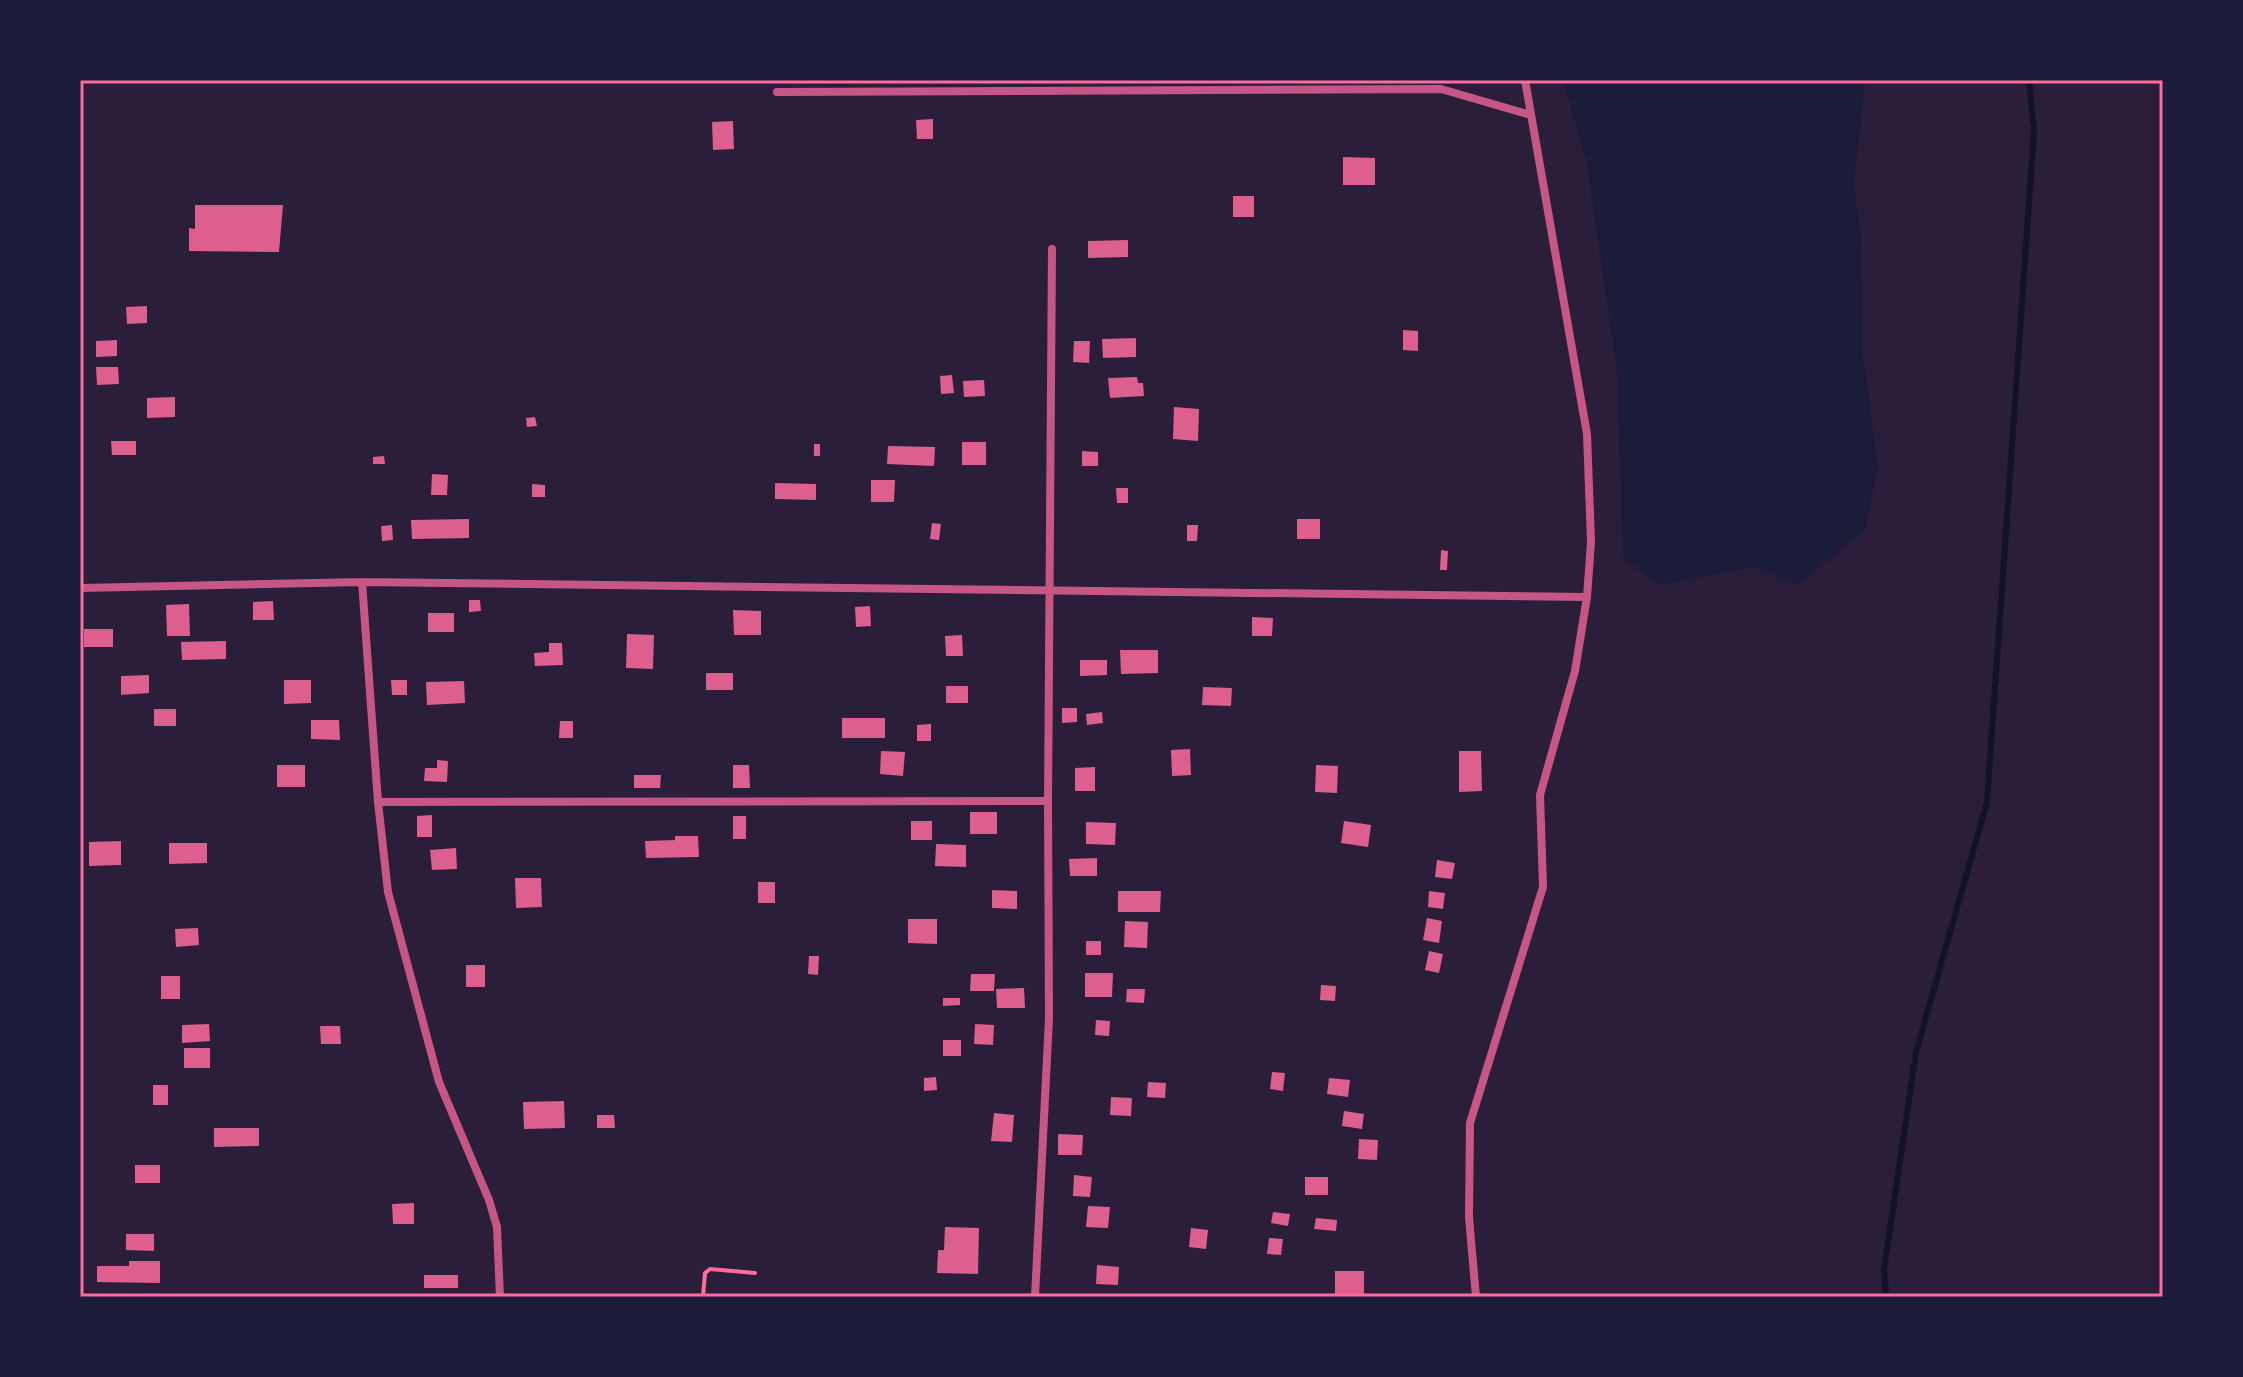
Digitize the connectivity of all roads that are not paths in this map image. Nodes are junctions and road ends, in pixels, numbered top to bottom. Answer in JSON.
{"nodes":[{"id":1,"x":1525,"y":80,"type":"edge"},
{"id":2,"x":777,"y":92,"type":"dead end"},
{"id":3,"x":1531,"y":115,"type":"junction"},
{"id":4,"x":1052,"y":249,"type":"dead end"},
{"id":5,"x":362,"y":582,"type":"junction"},
{"id":6,"x":80,"y":588,"type":"edge"},
{"id":7,"x":1051,"y":591,"type":"junction"},
{"id":8,"x":1587,"y":597,"type":"junction"},
{"id":9,"x":1048,"y":801,"type":"junction"},
{"id":10,"x":378,"y":802,"type":"junction"},
{"id":11,"x":500,"y":1297,"type":"edge"},
{"id":12,"x":1035,"y":1297,"type":"edge"},
{"id":13,"x":1476,"y":1297,"type":"edge"}],
"edges":[{"from":1,"to":3,"type":"street"},
{"from":2,"to":3,"type":"street"},
{"from":3,"to":8,"type":"street"},
{"from":4,"to":7,"type":"street"},
{"from":5,"to":6,"type":"street"},
{"from":5,"to":7,"type":"street"},
{"from":5,"to":10,"type":"street"},
{"from":7,"to":8,"type":"street"},
{"from":7,"to":9,"type":"street"},
{"from":8,"to":13,"type":"street"},
{"from":9,"to":10,"type":"street"},
{"from":9,"to":12,"type":"street"},
{"from":10,"to":11,"type":"street"}]}
